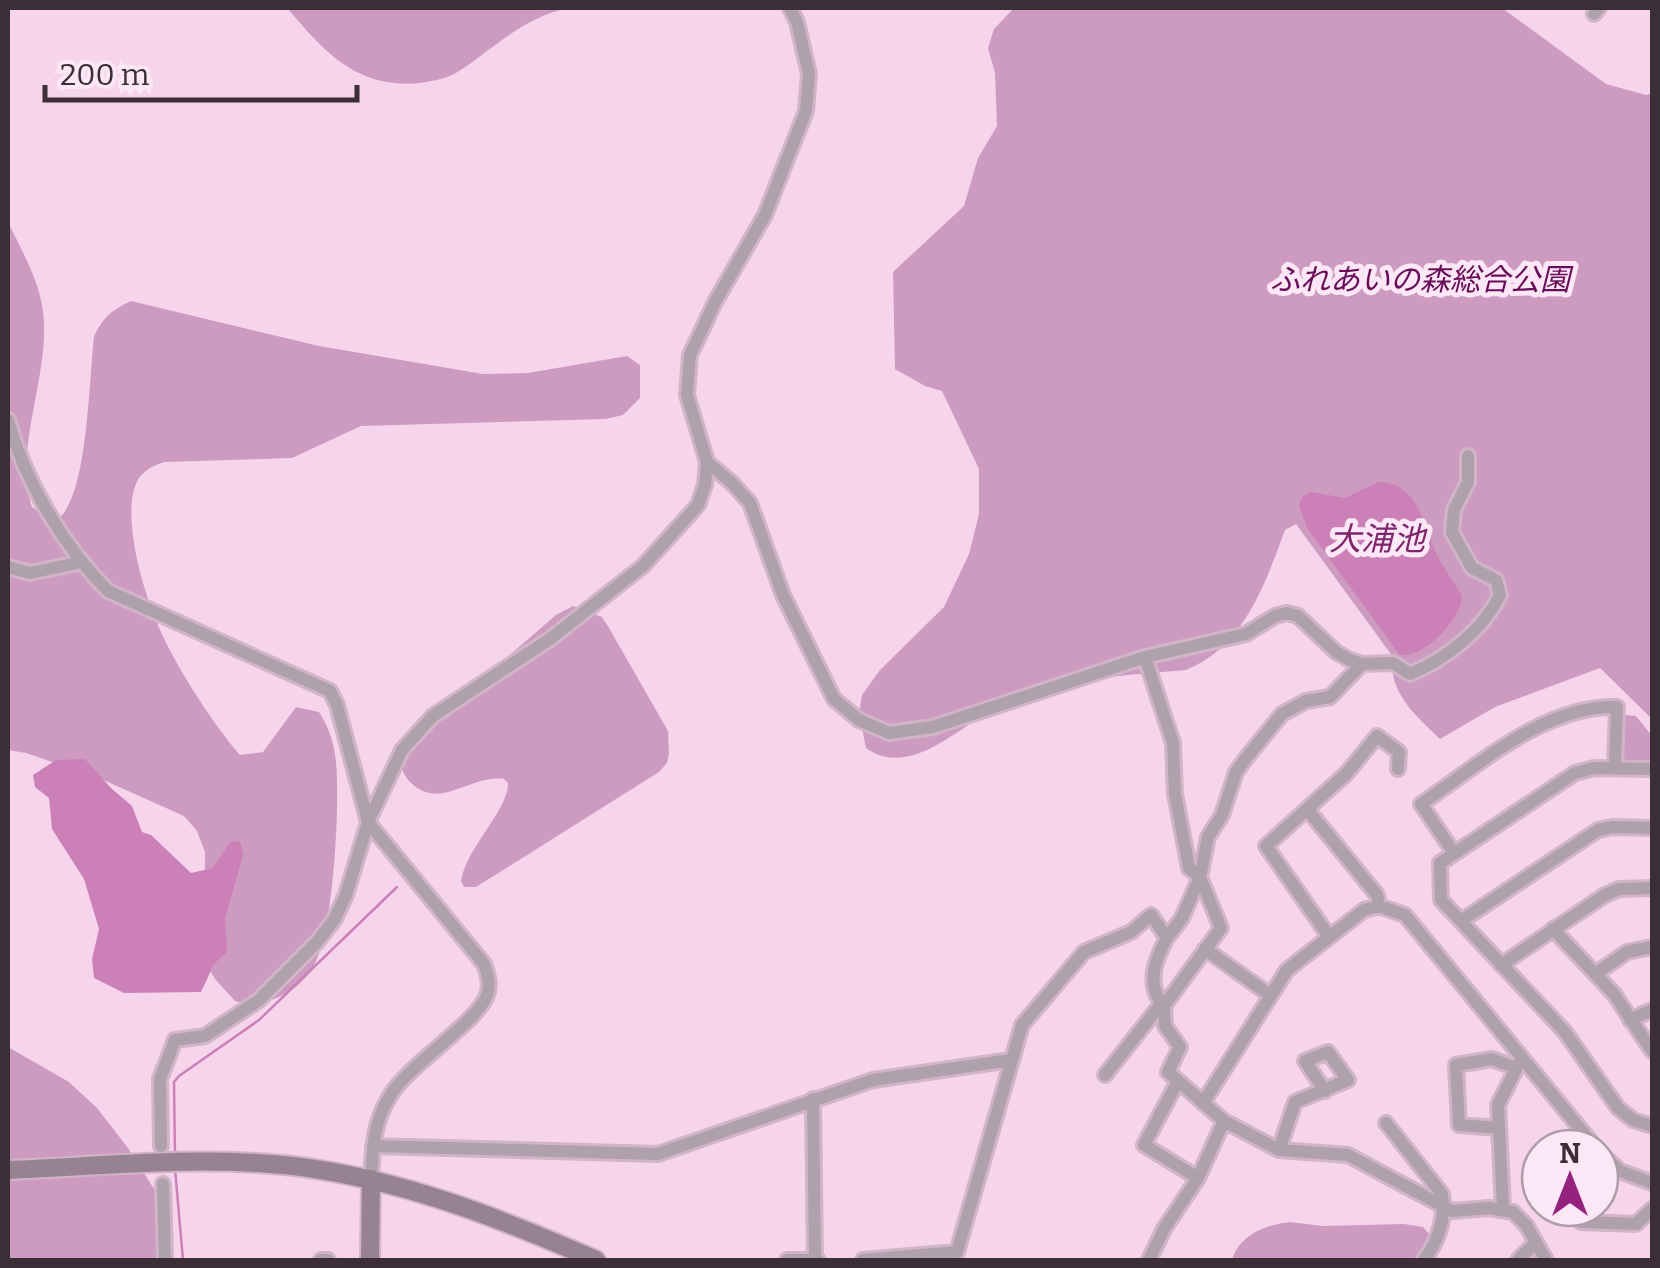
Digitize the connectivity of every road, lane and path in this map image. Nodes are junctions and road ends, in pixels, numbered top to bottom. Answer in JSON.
{"nodes":[{"id":1,"x":790,"y":8,"type":"edge"},
{"id":2,"x":8,"y":420,"type":"edge"},
{"id":3,"x":1468,"y":456,"type":"dead end"},
{"id":4,"x":706,"y":462,"type":"junction"},
{"id":5,"x":82,"y":562,"type":"junction"},
{"id":6,"x":8,"y":567,"type":"edge"},
{"id":7,"x":1145,"y":657,"type":"junction"},
{"id":8,"x":1362,"y":664,"type":"junction"},
{"id":9,"x":1615,"y":766,"type":"junction"},
{"id":10,"x":1398,"y":769,"type":"dead end"},
{"id":11,"x":1652,"y":770,"type":"edge"},
{"id":12,"x":1307,"y":808,"type":"junction"},
{"id":13,"x":368,"y":822,"type":"junction"},
{"id":14,"x":1652,"y":828,"type":"edge"},
{"id":15,"x":1454,"y":853,"type":"junction"},
{"id":16,"x":1200,"y":877,"type":"junction"},
{"id":17,"x":1652,"y":888,"type":"edge"},
{"id":18,"x":1379,"y":906,"type":"junction"},
{"id":19,"x":1461,"y":921,"type":"junction"},
{"id":20,"x":1553,"y":929,"type":"junction"},
{"id":21,"x":1328,"y":936,"type":"junction"},
{"id":22,"x":1167,"y":938,"type":"junction"},
{"id":23,"x":1652,"y":947,"type":"edge"},
{"id":24,"x":1205,"y":949,"type":"junction"},
{"id":25,"x":1501,"y":965,"type":"junction"},
{"id":26,"x":1595,"y":974,"type":"junction"},
{"id":27,"x":1270,"y":995,"type":"junction"},
{"id":28,"x":1162,"y":1005,"type":"junction"},
{"id":29,"x":1652,"y":1010,"type":"edge"},
{"id":30,"x":1630,"y":1020,"type":"junction"},
{"id":31,"x":1652,"y":1051,"type":"edge"},
{"id":32,"x":1011,"y":1060,"type":"junction"},
{"id":33,"x":1519,"y":1062,"type":"junction"},
{"id":34,"x":1105,"y":1076,"type":"dead end"},
{"id":35,"x":1178,"y":1081,"type":"junction"},
{"id":36,"x":1325,"y":1091,"type":"dead end"},
{"id":37,"x":813,"y":1099,"type":"junction"},
{"id":38,"x":1203,"y":1104,"type":"junction"},
{"id":39,"x":1224,"y":1121,"type":"junction"},
{"id":40,"x":1386,"y":1123,"type":"dead end"},
{"id":41,"x":1652,"y":1126,"type":"edge"},
{"id":42,"x":1499,"y":1128,"type":"junction"},
{"id":43,"x":1580,"y":1128,"type":"edge"},
{"id":44,"x":161,"y":1146,"type":"dead end"},
{"id":45,"x":373,"y":1146,"type":"junction"},
{"id":46,"x":1280,"y":1150,"type":"junction"},
{"id":47,"x":8,"y":1170,"type":"edge"},
{"id":48,"x":1620,"y":1171,"type":"edge"},
{"id":49,"x":1198,"y":1178,"type":"junction"},
{"id":50,"x":371,"y":1179,"type":"junction"},
{"id":51,"x":1652,"y":1183,"type":"edge"},
{"id":52,"x":163,"y":1184,"type":"dead end"},
{"id":53,"x":1444,"y":1207,"type":"junction"},
{"id":54,"x":1503,"y":1208,"type":"junction"},
{"id":55,"x":1652,"y":1209,"type":"edge"},
{"id":56,"x":1620,"y":1223,"type":"edge"},
{"id":57,"x":1535,"y":1243,"type":"junction"},
{"id":58,"x":1153,"y":1258,"type":"edge"},
{"id":59,"x":165,"y":1260,"type":"edge"},
{"id":60,"x":370,"y":1260,"type":"edge"},
{"id":61,"x":596,"y":1260,"type":"edge"},
{"id":62,"x":787,"y":1260,"type":"edge"},
{"id":63,"x":816,"y":1260,"type":"edge"},
{"id":64,"x":863,"y":1260,"type":"edge"},
{"id":65,"x":1424,"y":1260,"type":"edge"},
{"id":66,"x":1518,"y":1260,"type":"edge"},
{"id":67,"x":1546,"y":1260,"type":"edge"}],
"edges":[{"from":1,"to":4,"type":"street"},
{"from":2,"to":5,"type":"street"},
{"from":3,"to":8,"type":"street"},
{"from":4,"to":7,"type":"street"},
{"from":4,"to":13,"type":"street"},
{"from":5,"to":6,"type":"street"},
{"from":5,"to":13,"type":"street"},
{"from":7,"to":8,"type":"street"},
{"from":7,"to":16,"type":"street"},
{"from":8,"to":16,"type":"street"},
{"from":9,"to":11,"type":"street"},
{"from":9,"to":15,"type":"street"},
{"from":9,"to":15,"type":"street"},
{"from":10,"to":12,"type":"street"},
{"from":12,"to":18,"type":"street"},
{"from":12,"to":21,"type":"street"},
{"from":13,"to":44,"type":"street"},
{"from":13,"to":45,"type":"street"},
{"from":14,"to":19,"type":"street"},
{"from":15,"to":19,"type":"street"},
{"from":16,"to":22,"type":"street"},
{"from":16,"to":24,"type":"street"},
{"from":17,"to":20,"type":"street"},
{"from":18,"to":21,"type":"street"},
{"from":18,"to":33,"type":"street"},
{"from":19,"to":25,"type":"street"},
{"from":20,"to":25,"type":"street"},
{"from":20,"to":26,"type":"street"},
{"from":21,"to":27,"type":"street"},
{"from":22,"to":28,"type":"street"},
{"from":22,"to":32,"type":"street"},
{"from":23,"to":26,"type":"street"},
{"from":24,"to":27,"type":"street"},
{"from":24,"to":28,"type":"street"},
{"from":25,"to":41,"type":"street"},
{"from":26,"to":30,"type":"street"},
{"from":27,"to":38,"type":"street"},
{"from":28,"to":34,"type":"street"},
{"from":28,"to":35,"type":"street"},
{"from":29,"to":30,"type":"street"},
{"from":30,"to":31,"type":"street"},
{"from":32,"to":37,"type":"street"},
{"from":32,"to":64,"type":"street"},
{"from":33,"to":42,"type":"street"},
{"from":33,"to":42,"type":"street"},
{"from":33,"to":43,"type":"street"},
{"from":35,"to":38,"type":"street"},
{"from":35,"to":49,"type":"street"},
{"from":36,"to":46,"type":"street"},
{"from":37,"to":45,"type":"street"},
{"from":37,"to":63,"type":"street"},
{"from":38,"to":39,"type":"street"},
{"from":39,"to":46,"type":"street"},
{"from":39,"to":49,"type":"street"},
{"from":40,"to":53,"type":"street"},
{"from":42,"to":54,"type":"street"},
{"from":45,"to":50,"type":"street"},
{"from":46,"to":53,"type":"street"},
{"from":47,"to":50,"type":"street"},
{"from":48,"to":51,"type":"street"},
{"from":49,"to":58,"type":"street"},
{"from":50,"to":60,"type":"street"},
{"from":50,"to":61,"type":"street"},
{"from":52,"to":59,"type":"street"},
{"from":53,"to":54,"type":"street"},
{"from":53,"to":65,"type":"street"},
{"from":54,"to":57,"type":"street"},
{"from":55,"to":56,"type":"street"},
{"from":57,"to":66,"type":"street"},
{"from":57,"to":67,"type":"street"},
{"from":62,"to":63,"type":"street"}]}
